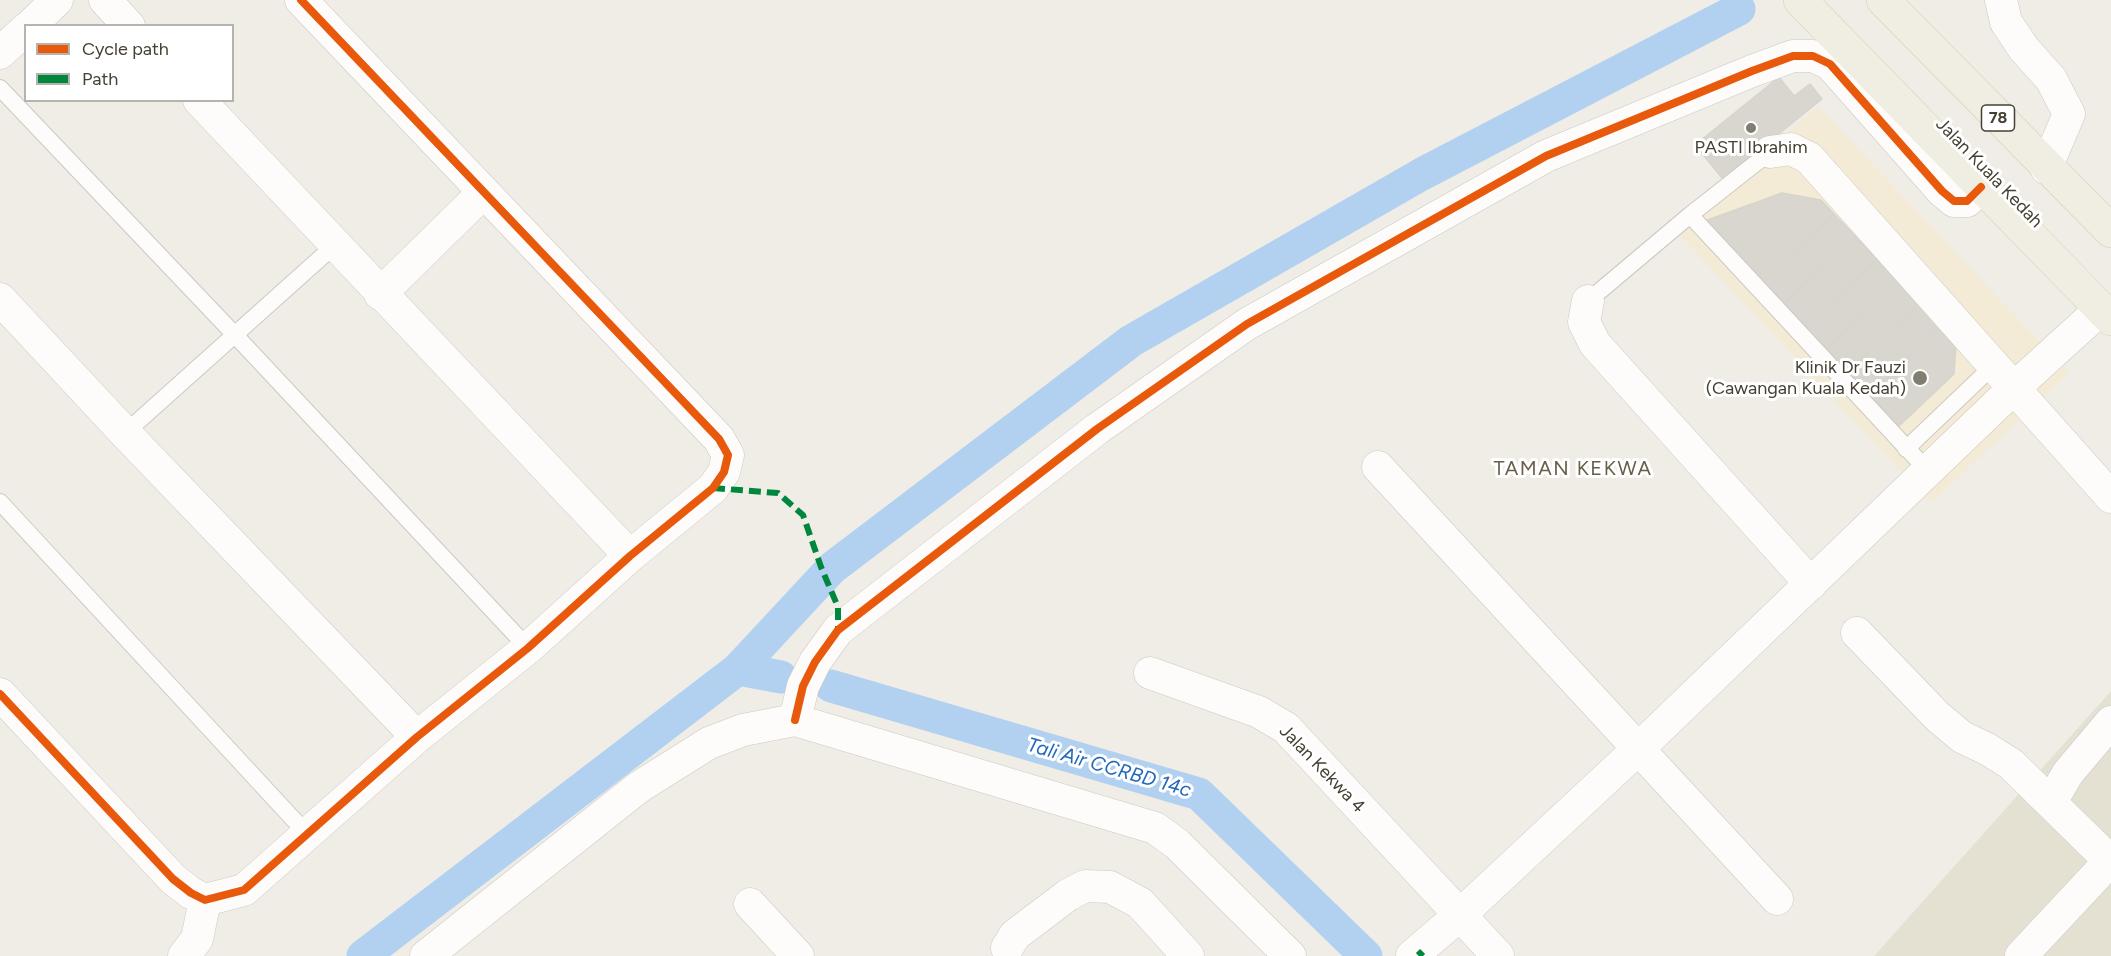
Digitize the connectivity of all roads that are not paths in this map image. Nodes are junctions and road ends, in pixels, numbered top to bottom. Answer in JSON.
{"nodes":[{"id":1,"x":57,"y":0,"type":"edge"},
{"id":2,"x":105,"y":0,"type":"edge"},
{"id":3,"x":301,"y":0,"type":"edge"},
{"id":4,"x":1800,"y":0,"type":"edge"},
{"id":5,"x":2001,"y":0,"type":"edge"},
{"id":6,"x":1885,"y":2,"type":"edge"},
{"id":7,"x":32,"y":24,"type":"edge"},
{"id":8,"x":127,"y":24,"type":"edge"},
{"id":9,"x":24,"y":31,"type":"edge"},
{"id":10,"x":0,"y":53,"type":"edge"},
{"id":11,"x":0,"y":88,"type":"edge"},
{"id":12,"x":201,"y":102,"type":"edge"},
{"id":13,"x":1770,"y":152,"type":"joint"},
{"id":14,"x":2046,"y":168,"type":"junction"},
{"id":15,"x":1981,"y":187,"type":"junction"},
{"id":16,"x":483,"y":193,"type":"junction"},
{"id":17,"x":1690,"y":215,"type":"junction"},
{"id":18,"x":2111,"y":231,"type":"edge"},
{"id":19,"x":335,"y":245,"type":"junction"},
{"id":20,"x":380,"y":294,"type":"junction"},
{"id":21,"x":0,"y":299,"type":"edge"},
{"id":22,"x":1588,"y":301,"type":"joint"},
{"id":23,"x":2106,"y":314,"type":"edge"},
{"id":24,"x":235,"y":335,"type":"junction"},
{"id":25,"x":2003,"y":378,"type":"junction"},
{"id":26,"x":125,"y":434,"type":"junction"},
{"id":27,"x":1906,"y":448,"type":"junction"},
{"id":28,"x":1378,"y":467,"type":"dead end"},
{"id":29,"x":1929,"y":472,"type":"junction"},
{"id":30,"x":2111,"y":497,"type":"edge"},
{"id":31,"x":0,"y":502,"type":"edge"},
{"id":32,"x":630,"y":556,"type":"junction"},
{"id":33,"x":1811,"y":584,"type":"junction"},
{"id":34,"x":1857,"y":633,"type":"dead end"},
{"id":35,"x":528,"y":648,"type":"junction"},
{"id":36,"x":1150,"y":673,"type":"dead end"},
{"id":37,"x":0,"y":693,"type":"edge"},
{"id":38,"x":795,"y":720,"type":"junction"},
{"id":39,"x":2111,"y":722,"type":"edge"},
{"id":40,"x":417,"y":737,"type":"junction"},
{"id":41,"x":1638,"y":749,"type":"junction"},
{"id":42,"x":2050,"y":802,"type":"junction"},
{"id":43,"x":307,"y":834,"type":"junction"},
{"id":44,"x":2110,"y":861,"type":"edge"},
{"id":45,"x":1777,"y":899,"type":"dead end"},
{"id":46,"x":205,"y":900,"type":"junction"},
{"id":47,"x":750,"y":904,"type":"dead end"},
{"id":48,"x":1461,"y":914,"type":"junction"},
{"id":49,"x":1010,"y":952,"type":"edge"},
{"id":50,"x":184,"y":956,"type":"edge"},
{"id":51,"x":426,"y":956,"type":"edge"},
{"id":52,"x":798,"y":956,"type":"edge"},
{"id":53,"x":1188,"y":956,"type":"edge"},
{"id":54,"x":1290,"y":956,"type":"edge"},
{"id":55,"x":1412,"y":956,"type":"edge"},
{"id":56,"x":1498,"y":956,"type":"edge"},
{"id":57,"x":2021,"y":956,"type":"edge"}],
"edges":[{"from":1,"to":7,"type":"street"},
{"from":2,"to":8,"type":"street"},
{"from":3,"to":16,"type":"street"},
{"from":4,"to":15,"type":"main road","name":"Jalan Kuala Kedah"},
{"from":5,"to":14,"type":"street"},
{"from":6,"to":14,"type":"main road","number":"78"},
{"from":9,"to":10,"type":"street"},
{"from":11,"to":24,"type":"lane"},
{"from":12,"to":19,"type":"street"},
{"from":13,"to":17,"type":"lane"},
{"from":13,"to":25,"type":"street"},
{"from":14,"to":18,"type":"main road","number":"78"},
{"from":15,"to":23,"type":"main road","name":"Jalan Kuala Kedah"},
{"from":15,"to":38,"type":"street"},
{"from":16,"to":20,"type":"street"},
{"from":16,"to":32,"type":"street"},
{"from":17,"to":22,"type":"lane"},
{"from":17,"to":27,"type":"lane"},
{"from":19,"to":20,"type":"street"},
{"from":19,"to":24,"type":"lane"},
{"from":20,"to":32,"type":"street"},
{"from":21,"to":26,"type":"street"},
{"from":22,"to":33,"type":"street"},
{"from":23,"to":25,"type":"street"},
{"from":24,"to":26,"type":"lane"},
{"from":24,"to":35,"type":"lane"},
{"from":25,"to":27,"type":"lane"},
{"from":25,"to":29,"type":"street"},
{"from":25,"to":30,"type":"street"},
{"from":26,"to":40,"type":"street"},
{"from":27,"to":29,"type":"lane"},
{"from":28,"to":41,"type":"street"},
{"from":29,"to":33,"type":"street"},
{"from":31,"to":43,"type":"lane"},
{"from":32,"to":35,"type":"street"},
{"from":33,"to":41,"type":"street"},
{"from":34,"to":42,"type":"street"},
{"from":35,"to":40,"type":"street"},
{"from":36,"to":48,"type":"street","name":"Jalan Kekwa 4"},
{"from":37,"to":46,"type":"street"},
{"from":38,"to":51,"type":"street"},
{"from":38,"to":54,"type":"street"},
{"from":39,"to":42,"type":"street"},
{"from":40,"to":43,"type":"street"},
{"from":41,"to":45,"type":"street"},
{"from":41,"to":48,"type":"street"},
{"from":42,"to":44,"type":"street"},
{"from":43,"to":46,"type":"street"},
{"from":44,"to":57,"type":"street"},
{"from":46,"to":50,"type":"street"},
{"from":47,"to":52,"type":"street"},
{"from":48,"to":55,"type":"street"},
{"from":48,"to":56,"type":"street","name":"Jalan Kekwa 4"},
{"from":49,"to":53,"type":"street"}]}
